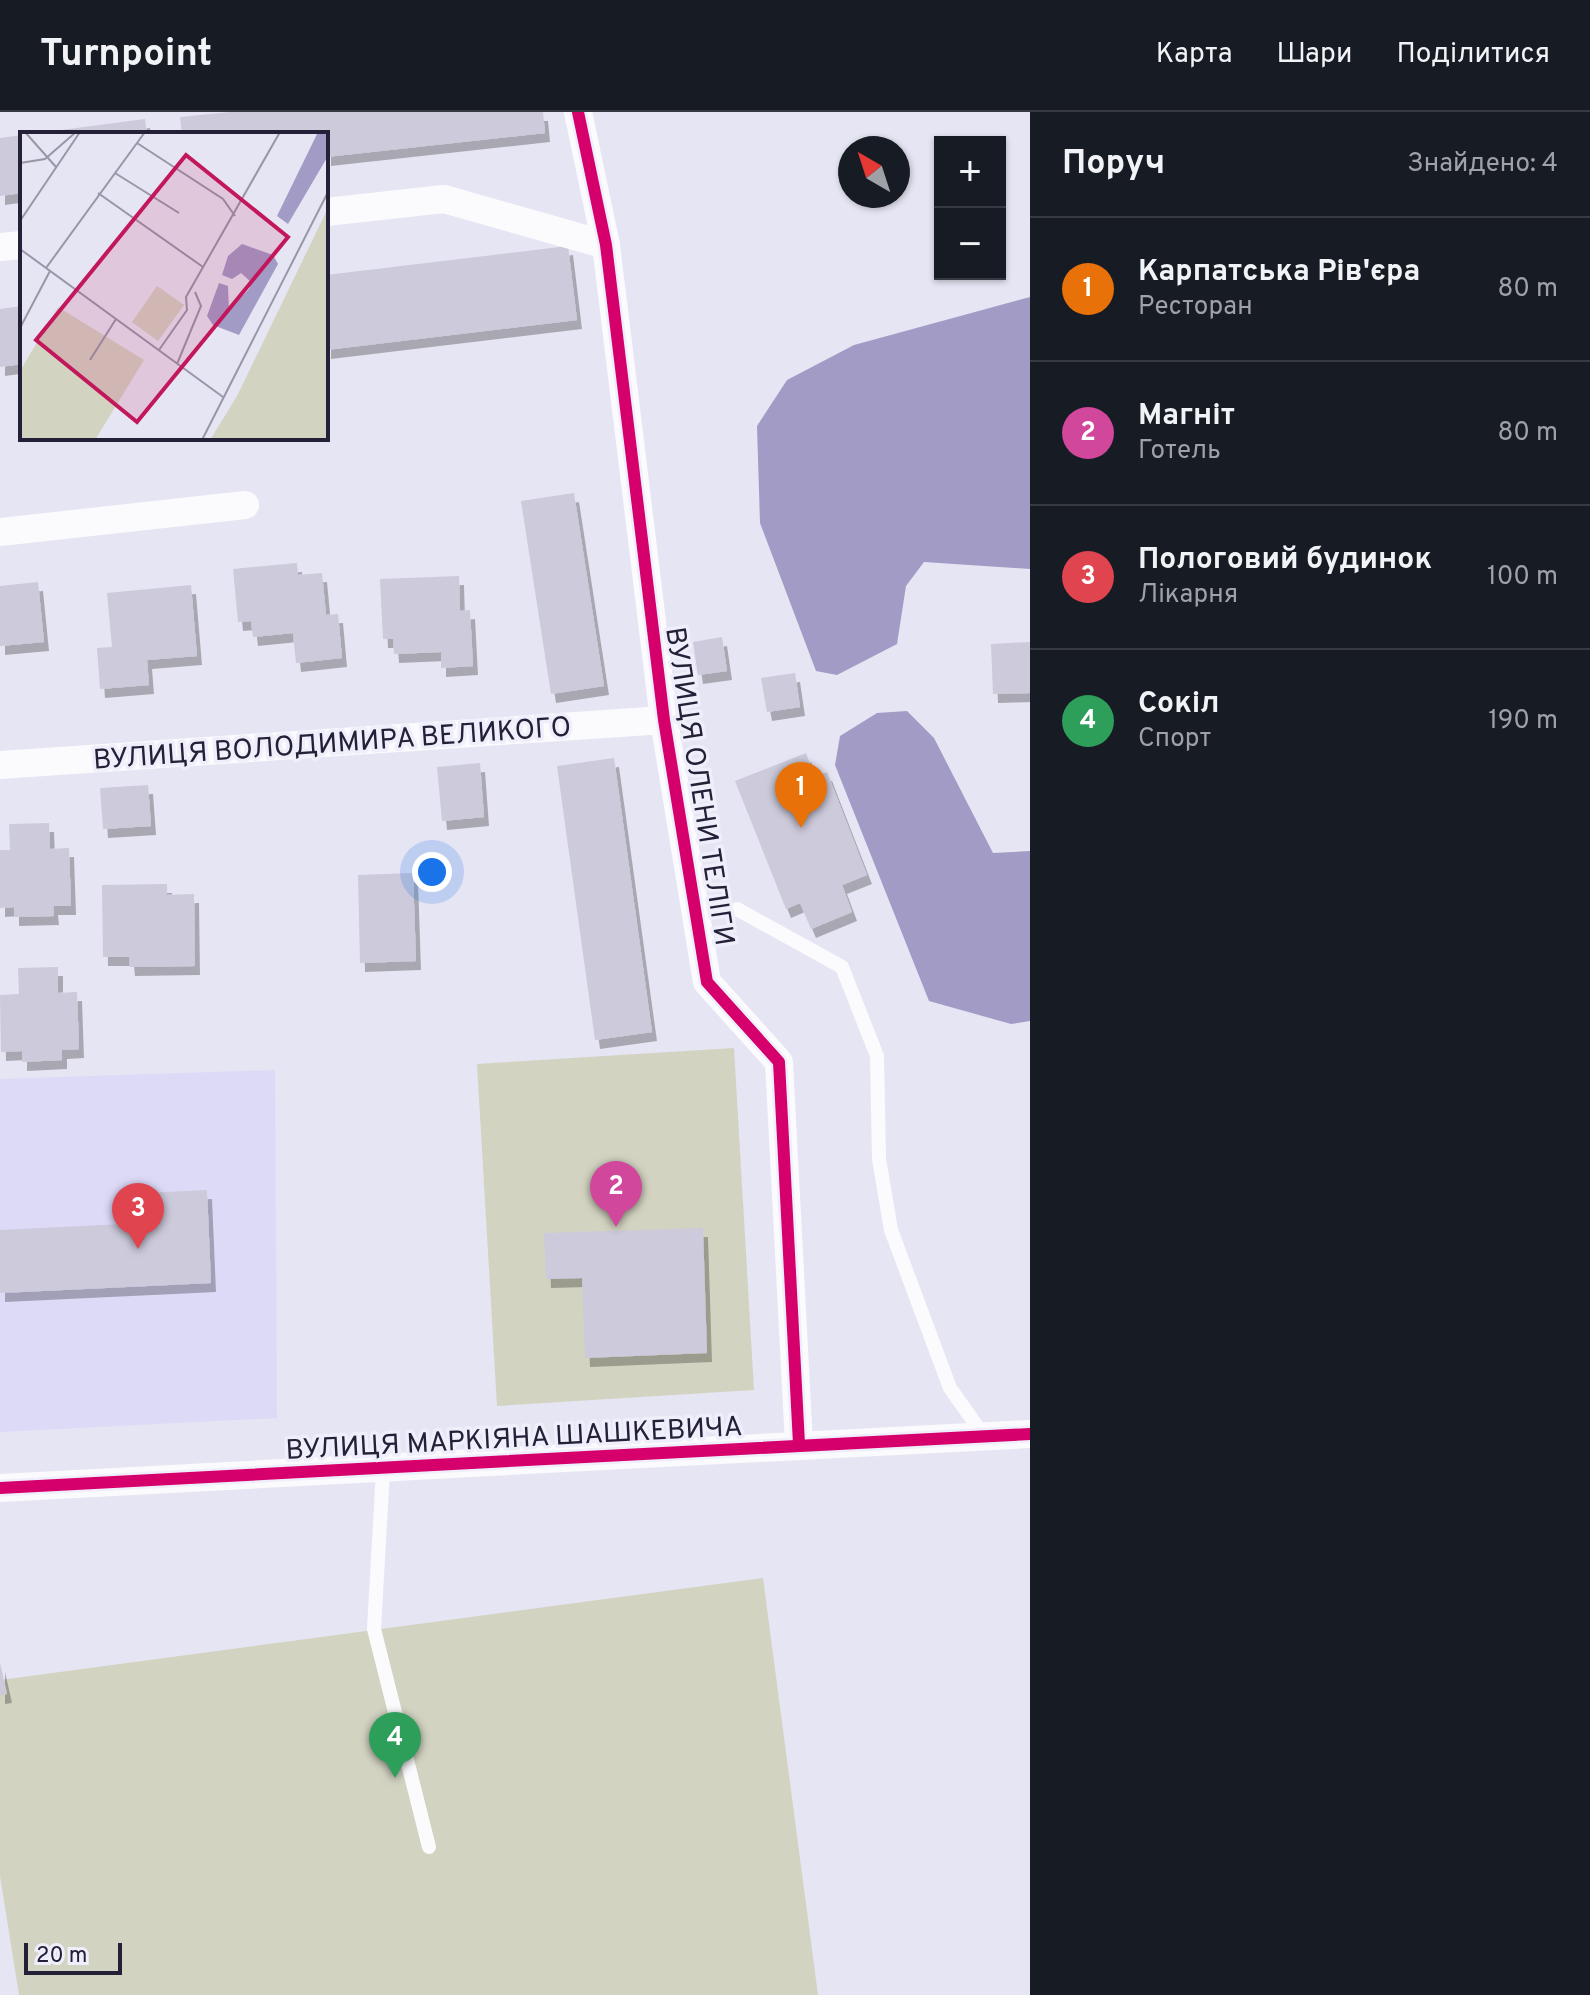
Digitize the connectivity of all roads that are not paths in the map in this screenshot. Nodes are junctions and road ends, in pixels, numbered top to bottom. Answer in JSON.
{"nodes":[{"id":1,"x":578,"y":112,"type":"edge"},
{"id":2,"x":328,"y":212,"type":"edge"},
{"id":3,"x":20,"y":245,"type":"edge"},
{"id":4,"x":606,"y":245,"type":"junction"},
{"id":5,"x":0,"y":247,"type":"edge"},
{"id":6,"x":245,"y":505,"type":"dead end"},
{"id":7,"x":0,"y":532,"type":"edge"},
{"id":8,"x":664,"y":720,"type":"junction"},
{"id":9,"x":0,"y":765,"type":"edge"},
{"id":10,"x":737,"y":909,"type":"dead end"},
{"id":11,"x":1030,"y":1434,"type":"edge"},
{"id":12,"x":984,"y":1436,"type":"junction"},
{"id":13,"x":799,"y":1444,"type":"junction"},
{"id":14,"x":383,"y":1470,"type":"junction"},
{"id":15,"x":0,"y":1488,"type":"edge"},
{"id":16,"x":429,"y":1847,"type":"dead end"}],
"edges":[{"from":1,"to":4,"type":"street","name":"ВУЛИЦЯ ОЛЕНИ ТЕЛІГИ"},
{"from":2,"to":4,"type":"street"},
{"from":3,"to":5,"type":"street"},
{"from":4,"to":8,"type":"street","name":"ВУЛИЦЯ ОЛЕНИ ТЕЛІГИ"},
{"from":6,"to":7,"type":"street"},
{"from":8,"to":9,"type":"street","name":"ВУЛИЦЯ ВОЛОДИМИРА ВЕЛИКОГО"},
{"from":8,"to":13,"type":"street","name":"ВУЛИЦЯ ОЛЕНИ ТЕЛІГИ"},
{"from":10,"to":12,"type":"lane"},
{"from":11,"to":12,"type":"street","name":"ВУЛИЦЯ МАРКІЯНА ШАШКЕВИЧА"},
{"from":12,"to":13,"type":"street","name":"ВУЛИЦЯ МАРКІЯНА ШАШКЕВИЧА"},
{"from":13,"to":14,"type":"street","name":"ВУЛИЦЯ МАРКІЯНА ШАШКЕВИЧА"},
{"from":14,"to":15,"type":"street","name":"ВУЛИЦЯ МАРКІЯНА ШАШКЕВИЧА"},
{"from":14,"to":16,"type":"lane"}]}
